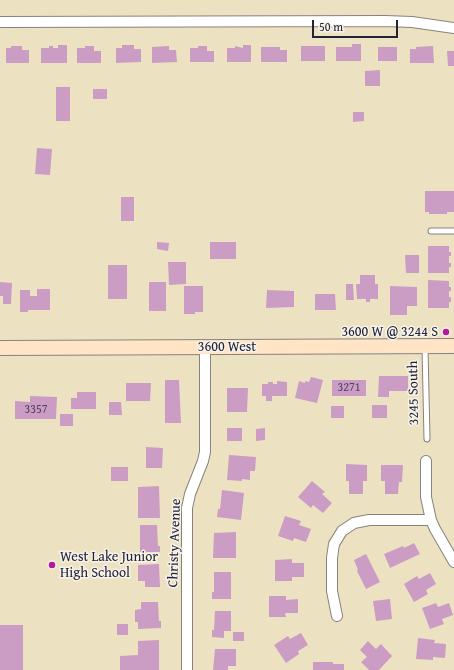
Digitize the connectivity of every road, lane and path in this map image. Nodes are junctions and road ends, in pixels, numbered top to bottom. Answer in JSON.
{"nodes":[{"id":1,"x":0,"y":22,"type":"edge"},
{"id":2,"x":454,"y":28,"type":"edge"},
{"id":3,"x":431,"y":231,"type":"dead end"},
{"id":4,"x":454,"y":231,"type":"edge"},
{"id":5,"x":425,"y":346,"type":"junction"},
{"id":6,"x":454,"y":346,"type":"edge"},
{"id":7,"x":205,"y":347,"type":"junction"},
{"id":8,"x":0,"y":348,"type":"edge"},
{"id":9,"x":427,"y":439,"type":"dead end"},
{"id":10,"x":426,"y":461,"type":"dead end"},
{"id":11,"x":431,"y":520,"type":"junction"},
{"id":12,"x":454,"y":562,"type":"edge"},
{"id":13,"x":337,"y":616,"type":"dead end"},
{"id":14,"x":187,"y":670,"type":"edge"}],
"edges":[{"from":1,"to":2,"type":"street"},
{"from":3,"to":4,"type":"lane"},
{"from":5,"to":6,"type":"street","name":"3600 West"},
{"from":5,"to":7,"type":"street","name":"3600 West"},
{"from":5,"to":9,"type":"lane","name":"3245 South"},
{"from":7,"to":8,"type":"street","name":"3600 West"},
{"from":7,"to":14,"type":"street","name":"Christy Avenue"},
{"from":10,"to":11,"type":"street"},
{"from":11,"to":12,"type":"street"},
{"from":11,"to":13,"type":"street"}]}
